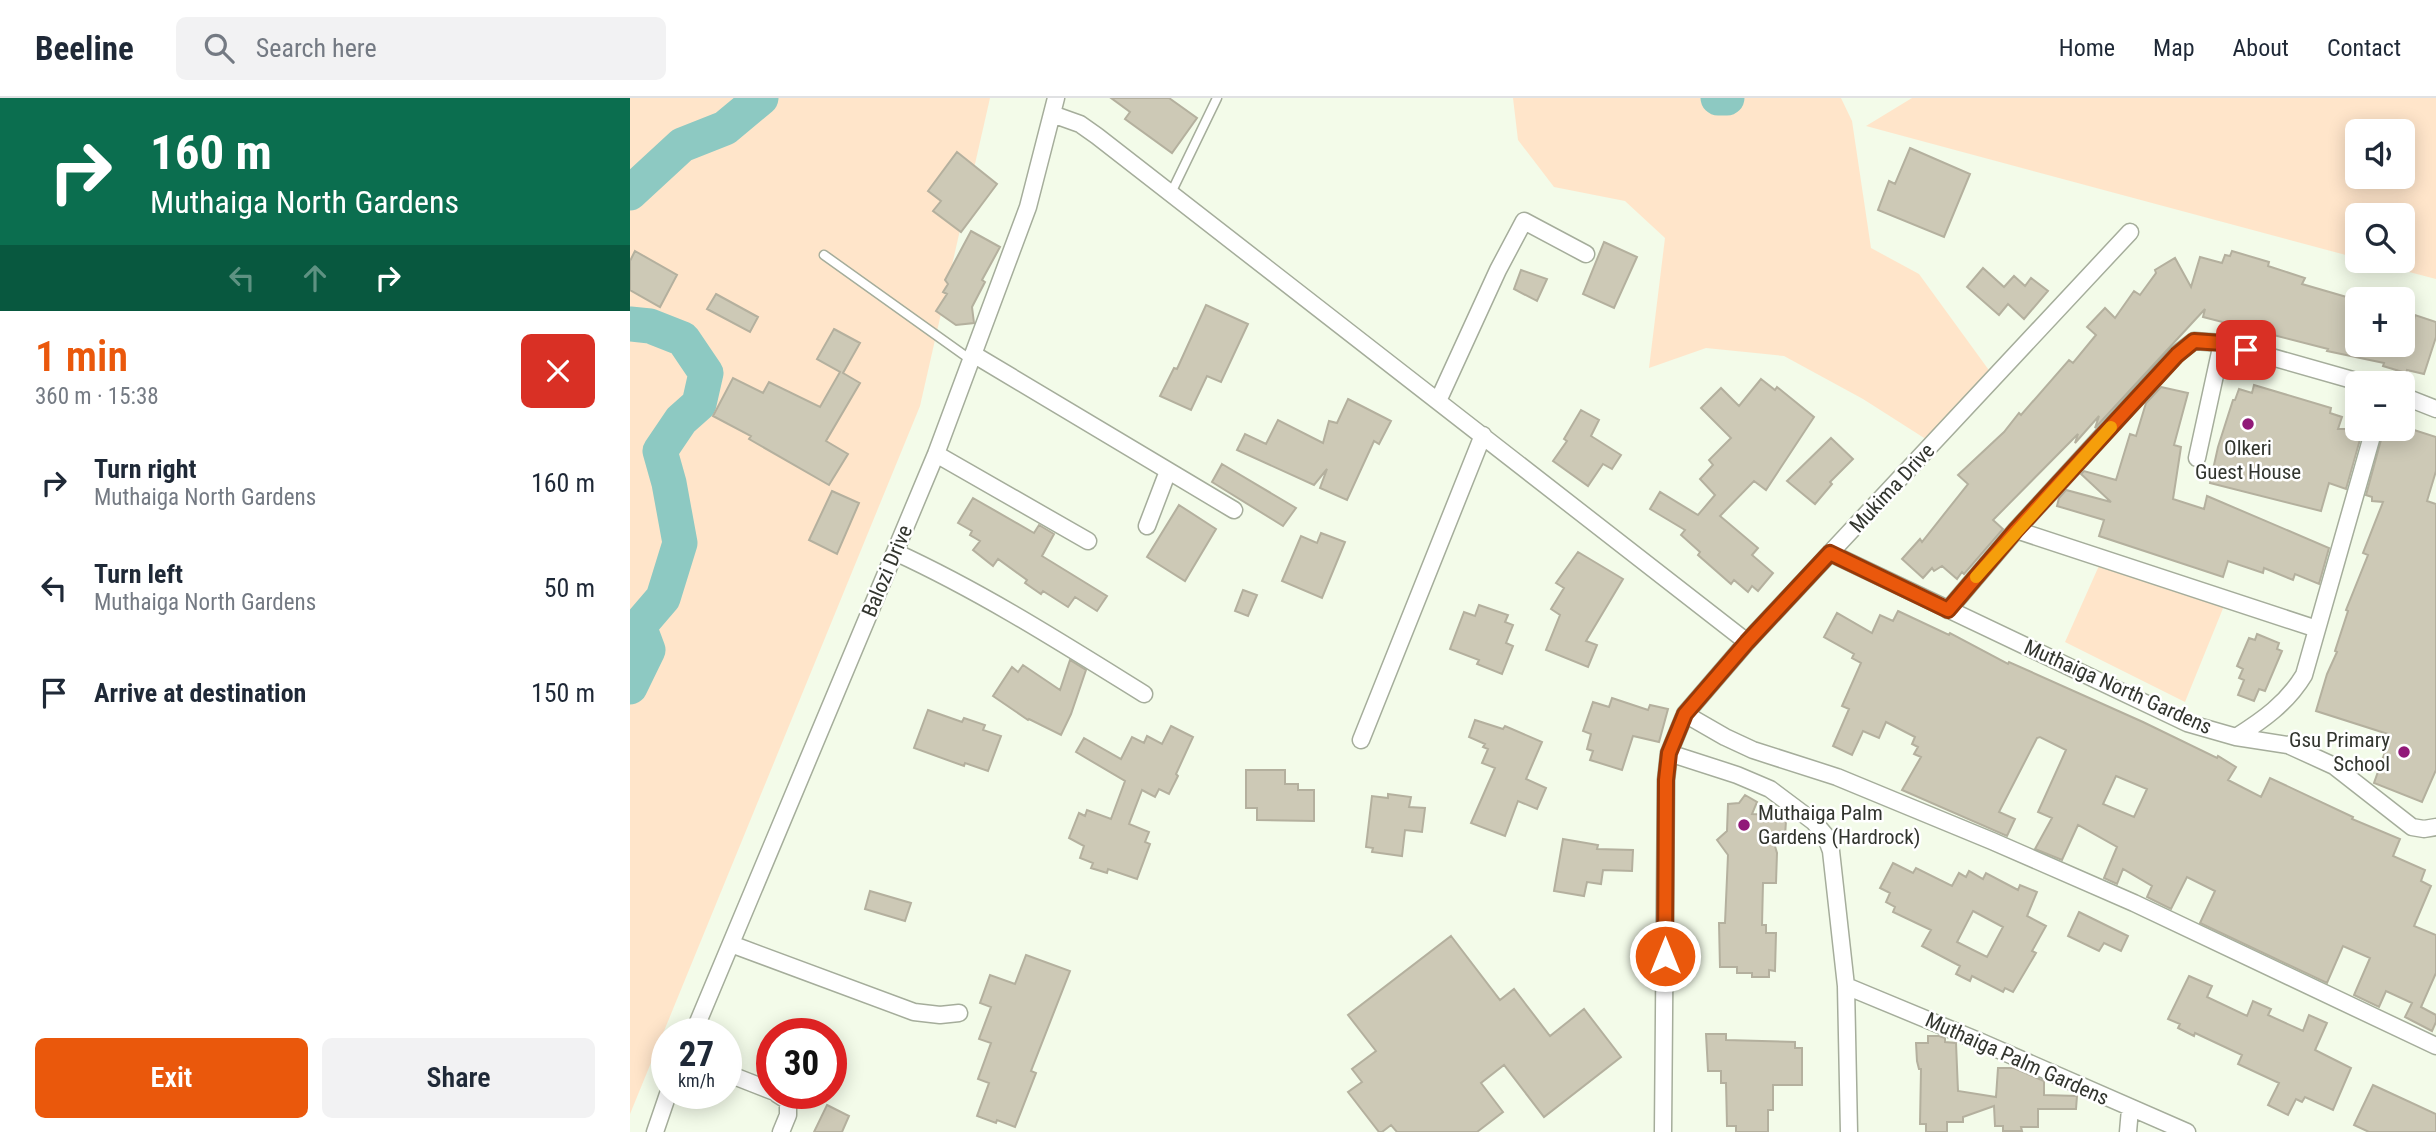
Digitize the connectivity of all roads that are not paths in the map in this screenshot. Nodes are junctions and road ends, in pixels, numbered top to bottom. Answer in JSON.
{"nodes":[{"id":1,"x":1217,"y":98,"type":"edge"},
{"id":2,"x":1054,"y":106,"type":"edge"},
{"id":3,"x":1171,"y":193,"type":"junction"},
{"id":4,"x":2130,"y":232,"type":"dead end"},
{"id":5,"x":1586,"y":254,"type":"dead end"},
{"id":6,"x":824,"y":255,"type":"dead end"},
{"id":7,"x":2222,"y":343,"type":"junction"},
{"id":8,"x":972,"y":357,"type":"junction"},
{"id":9,"x":2345,"y":378,"type":"edge"},
{"id":10,"x":1438,"y":401,"type":"junction"},
{"id":11,"x":2415,"y":401,"type":"edge"},
{"id":12,"x":2436,"y":409,"type":"edge"},
{"id":13,"x":1483,"y":435,"type":"junction"},
{"id":14,"x":2371,"y":441,"type":"edge"},
{"id":15,"x":936,"y":454,"type":"junction"},
{"id":16,"x":2197,"y":458,"type":"dead end"},
{"id":17,"x":1168,"y":471,"type":"junction"},
{"id":18,"x":1234,"y":510,"type":"dead end"},
{"id":19,"x":1147,"y":526,"type":"dead end"},
{"id":20,"x":2016,"y":530,"type":"junction"},
{"id":21,"x":1088,"y":541,"type":"dead end"},
{"id":22,"x":895,"y":552,"type":"junction"},
{"id":23,"x":1830,"y":553,"type":"junction"},
{"id":24,"x":1948,"y":610,"type":"junction"},
{"id":25,"x":2317,"y":629,"type":"junction"},
{"id":26,"x":1747,"y":642,"type":"junction"},
{"id":27,"x":1144,"y":694,"type":"dead end"},
{"id":28,"x":1685,"y":714,"type":"junction"},
{"id":29,"x":2236,"y":737,"type":"junction"},
{"id":30,"x":1361,"y":740,"type":"dead end"},
{"id":31,"x":1669,"y":753,"type":"junction"},
{"id":32,"x":2436,"y":827,"type":"edge"},
{"id":33,"x":731,"y":944,"type":"junction"},
{"id":34,"x":1846,"y":986,"type":"junction"},
{"id":35,"x":959,"y":1013,"type":"dead end"},
{"id":36,"x":700,"y":1018,"type":"edge"},
{"id":37,"x":2436,"y":1046,"type":"edge"},
{"id":38,"x":663,"y":1109,"type":"edge"},
{"id":39,"x":788,"y":1109,"type":"edge"},
{"id":40,"x":2130,"y":1109,"type":"junction"},
{"id":41,"x":655,"y":1132,"type":"edge"},
{"id":42,"x":781,"y":1132,"type":"edge"},
{"id":43,"x":1663,"y":1132,"type":"edge"},
{"id":44,"x":1849,"y":1132,"type":"edge"},
{"id":45,"x":2128,"y":1132,"type":"edge"},
{"id":46,"x":2187,"y":1132,"type":"edge"}],
"edges":[{"from":1,"to":3,"type":"lane"},
{"from":2,"to":3,"type":"street"},
{"from":2,"to":8,"type":"street","name":"Balozi Drive"},
{"from":3,"to":10,"type":"street"},
{"from":4,"to":23,"type":"street","name":"Mukima Drive"},
{"from":5,"to":10,"type":"street"},
{"from":6,"to":8,"type":"lane"},
{"from":7,"to":9,"type":"street"},
{"from":7,"to":16,"type":"street"},
{"from":7,"to":20,"type":"street"},
{"from":8,"to":15,"type":"street","name":"Balozi Drive"},
{"from":8,"to":17,"type":"street"},
{"from":10,"to":13,"type":"street"},
{"from":11,"to":12,"type":"street"},
{"from":13,"to":26,"type":"street"},
{"from":13,"to":30,"type":"street"},
{"from":14,"to":25,"type":"street"},
{"from":15,"to":21,"type":"street"},
{"from":15,"to":22,"type":"street","name":"Balozi Drive"},
{"from":17,"to":18,"type":"street"},
{"from":17,"to":19,"type":"street"},
{"from":20,"to":24,"type":"street"},
{"from":20,"to":25,"type":"street"},
{"from":22,"to":27,"type":"street"},
{"from":22,"to":33,"type":"street","name":"Balozi Drive"},
{"from":23,"to":24,"type":"street","name":"Muthaiga North Gardens"},
{"from":23,"to":26,"type":"street","name":"Mukima Drive"},
{"from":24,"to":29,"type":"street","name":"Muthaiga North Gardens"},
{"from":25,"to":29,"type":"street"},
{"from":26,"to":28,"type":"street","name":"Mukima Drive"},
{"from":28,"to":31,"type":"street","name":"Mukima Drive"},
{"from":28,"to":37,"type":"street"},
{"from":29,"to":32,"type":"street","name":"Muthaiga North Gardens"},
{"from":31,"to":34,"type":"street"},
{"from":31,"to":43,"type":"street","name":"Mukima Drive"},
{"from":33,"to":35,"type":"street"},
{"from":33,"to":36,"type":"street","name":"Balozi Drive"},
{"from":34,"to":40,"type":"street","name":"Muthaiga Palm Gardens"},
{"from":34,"to":44,"type":"street"},
{"from":38,"to":41,"type":"street"},
{"from":39,"to":42,"type":"street"},
{"from":40,"to":45,"type":"street"},
{"from":40,"to":46,"type":"street","name":"Muthaiga Palm Gardens"}]}
